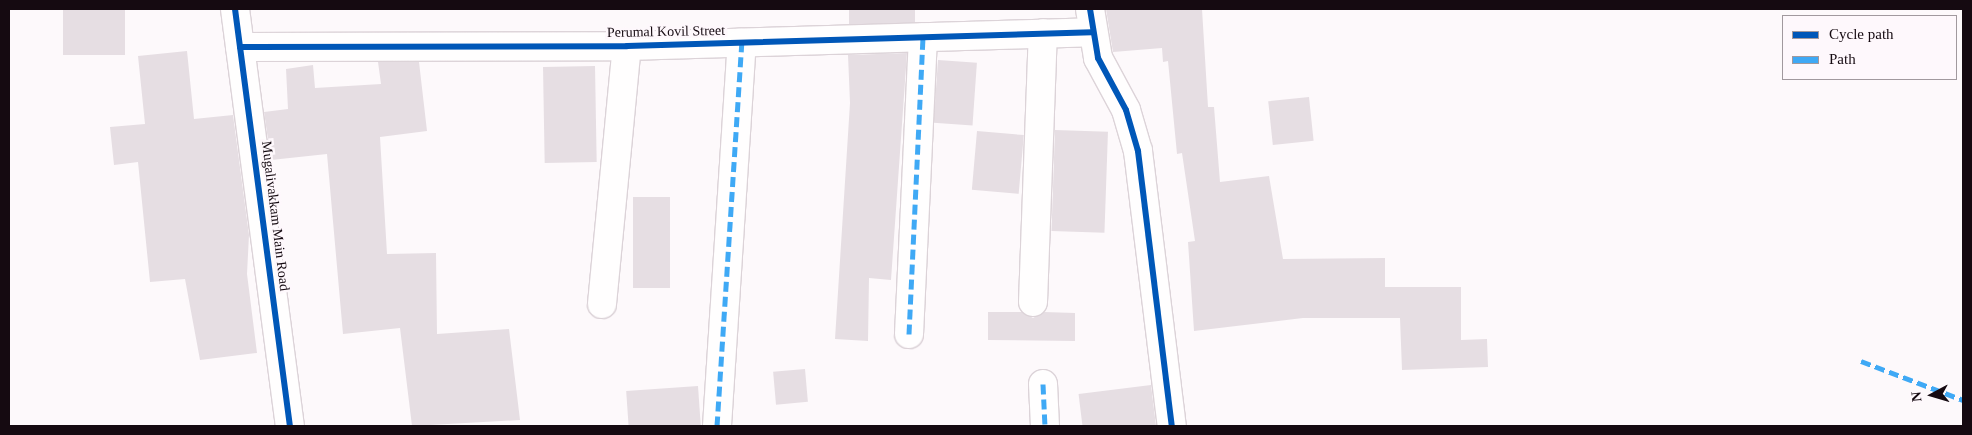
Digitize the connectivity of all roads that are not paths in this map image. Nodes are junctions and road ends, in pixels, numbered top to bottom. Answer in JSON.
{"nodes":[{"id":1,"x":235,"y":9,"type":"edge"},
{"id":2,"x":1091,"y":20,"type":"edge"},
{"id":3,"x":1043,"y":33,"type":"junction"},
{"id":4,"x":923,"y":36,"type":"junction"},
{"id":5,"x":742,"y":43,"type":"junction"},
{"id":6,"x":628,"y":46,"type":"junction"},
{"id":7,"x":240,"y":47,"type":"junction"},
{"id":8,"x":1033,"y":302,"type":"dead end"},
{"id":9,"x":602,"y":304,"type":"dead end"},
{"id":10,"x":909,"y":334,"type":"dead end"},
{"id":11,"x":1043,"y":384,"type":"dead end"},
{"id":12,"x":290,"y":426,"type":"edge"},
{"id":13,"x":717,"y":426,"type":"edge"},
{"id":14,"x":1045,"y":426,"type":"edge"},
{"id":15,"x":1172,"y":426,"type":"edge"}],
"edges":[{"from":1,"to":7,"type":"street","name":"Mugalivakkam Main Road"},
{"from":2,"to":3,"type":"street","name":"Perumal Kovil Street"},
{"from":2,"to":15,"type":"street"},
{"from":3,"to":4,"type":"street","name":"Perumal Kovil Street"},
{"from":3,"to":8,"type":"street"},
{"from":4,"to":5,"type":"street","name":"Perumal Kovil Street"},
{"from":4,"to":10,"type":"street"},
{"from":5,"to":6,"type":"street","name":"Perumal Kovil Street"},
{"from":5,"to":13,"type":"street"},
{"from":6,"to":7,"type":"street","name":"Perumal Kovil Street"},
{"from":6,"to":9,"type":"street"},
{"from":7,"to":12,"type":"street","name":"Mugalivakkam Main Road"},
{"from":11,"to":14,"type":"street"}]}
